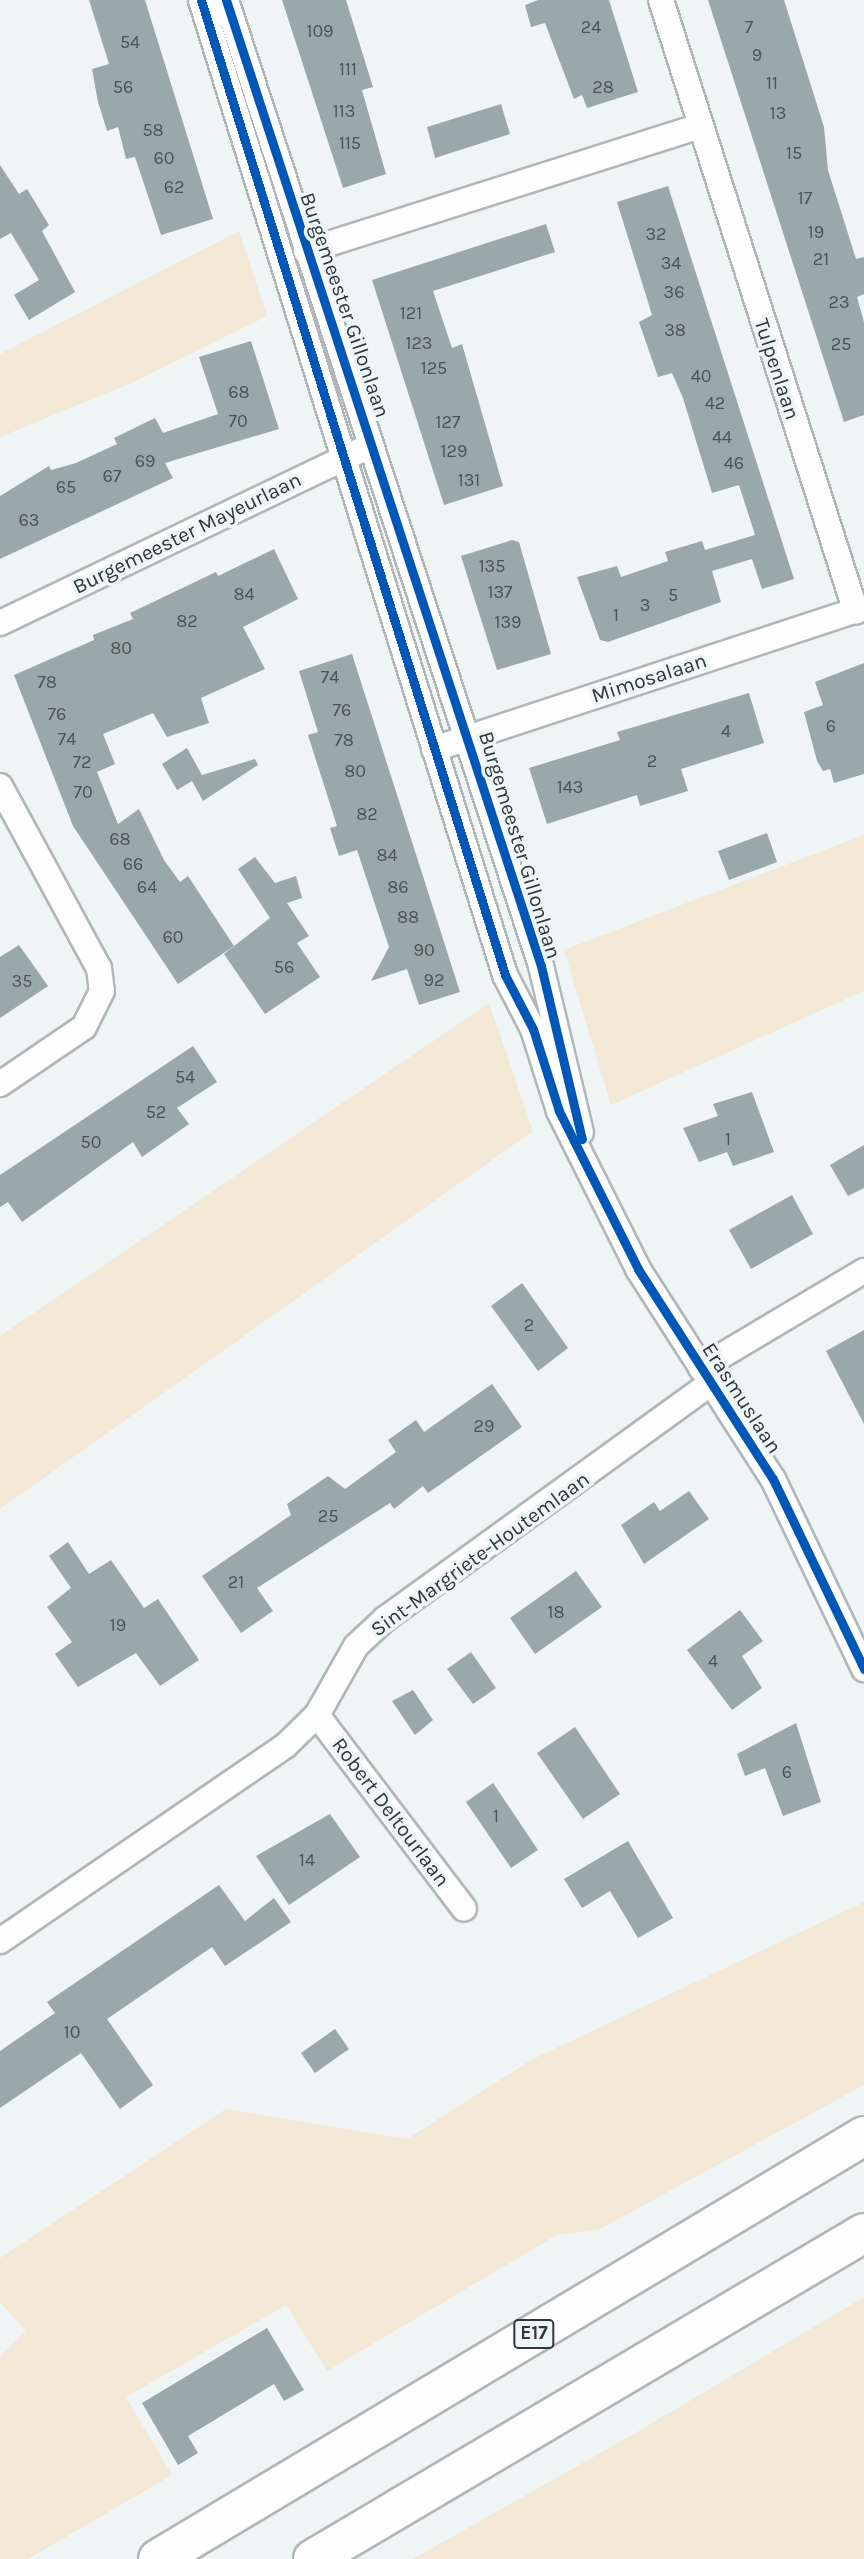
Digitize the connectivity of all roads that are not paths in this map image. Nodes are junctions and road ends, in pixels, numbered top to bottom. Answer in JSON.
{"nodes":[{"id":1,"x":201,"y":0,"type":"edge"},
{"id":2,"x":226,"y":0,"type":"edge"},
{"id":3,"x":661,"y":0,"type":"edge"},
{"id":4,"x":701,"y":126,"type":"junction"},
{"id":5,"x":306,"y":251,"type":"junction"},
{"id":6,"x":375,"y":445,"type":"junction"},
{"id":7,"x":346,"y":456,"type":"junction"},
{"id":8,"x":860,"y":610,"type":"edge"},
{"id":9,"x":0,"y":623,"type":"edge"},
{"id":10,"x":468,"y":737,"type":"junction"},
{"id":11,"x":434,"y":749,"type":"junction"},
{"id":12,"x":0,"y":786,"type":"edge"},
{"id":13,"x":0,"y":1084,"type":"edge"},
{"id":14,"x":584,"y":1150,"type":"junction"},
{"id":15,"x":864,"y":1271,"type":"edge"},
{"id":16,"x":706,"y":1376,"type":"junction"},
{"id":17,"x":861,"y":1652,"type":"edge"},
{"id":18,"x":317,"y":1715,"type":"junction"},
{"id":19,"x":464,"y":1909,"type":"dead end"},
{"id":20,"x":0,"y":1941,"type":"edge"},
{"id":21,"x":864,"y":2136,"type":"edge"},
{"id":22,"x":864,"y":2232,"type":"edge"},
{"id":23,"x":158,"y":2559,"type":"edge"},
{"id":24,"x":313,"y":2559,"type":"edge"}],
"edges":[{"from":1,"to":7,"type":"street","name":"Burgemeester Gillonlaan"},
{"from":2,"to":5,"type":"street","name":"Burgemeester Gillonlaan"},
{"from":3,"to":4,"type":"street","name":"Tulpenlaan"},
{"from":4,"to":5,"type":"street"},
{"from":4,"to":8,"type":"street","name":"Tulpenlaan"},
{"from":5,"to":6,"type":"street","name":"Burgemeester Gillonlaan"},
{"from":6,"to":7,"type":"street","name":"Burgemeester Mayeurlaan"},
{"from":6,"to":10,"type":"street","name":"Burgemeester Gillonlaan"},
{"from":7,"to":9,"type":"street","name":"Burgemeester Mayeurlaan"},
{"from":7,"to":11,"type":"street","name":"Burgemeester Gillonlaan"},
{"from":8,"to":10,"type":"street","name":"Mimosalaan"},
{"from":10,"to":11,"type":"street","name":"Mimosalaan"},
{"from":10,"to":14,"type":"street","name":"Burgemeester Gillonlaan"},
{"from":11,"to":14,"type":"street","name":"Burgemeester Gillonlaan"},
{"from":12,"to":13,"type":"street"},
{"from":14,"to":16,"type":"street","name":"Erasmuslaan"},
{"from":15,"to":16,"type":"street","name":"Sint-Margriete-Houtemlaan"},
{"from":16,"to":17,"type":"street","name":"Erasmuslaan"},
{"from":16,"to":18,"type":"street","name":"Sint-Margriete-Houtemlaan"},
{"from":18,"to":19,"type":"street","name":"Robert Deltourlaan"},
{"from":18,"to":20,"type":"street","name":"Sint-Margriete-Houtemlaan"},
{"from":21,"to":23,"type":"highway","number":"E17"},
{"from":22,"to":24,"type":"highway"}]}
